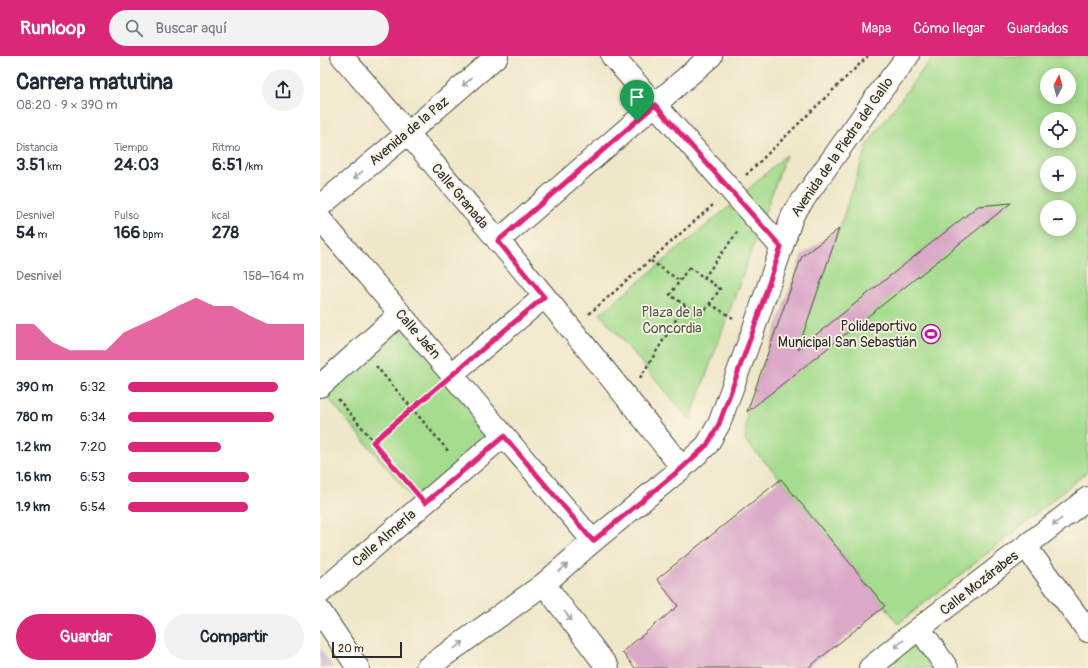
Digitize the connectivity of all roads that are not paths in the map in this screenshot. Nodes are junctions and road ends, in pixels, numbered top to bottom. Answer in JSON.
{"nodes":[{"id":1,"x":342,"y":56,"type":"edge"},
{"id":2,"x":497,"y":56,"type":"edge"},
{"id":3,"x":612,"y":56,"type":"edge"},
{"id":4,"x":711,"y":56,"type":"edge"},
{"id":5,"x":901,"y":59,"type":"edge"},
{"id":6,"x":655,"y":105,"type":"junction"},
{"id":7,"x":408,"y":133,"type":"junction"},
{"id":8,"x":320,"y":206,"type":"edge"},
{"id":9,"x":320,"y":219,"type":"edge"},
{"id":10,"x":498,"y":241,"type":"junction"},
{"id":11,"x":781,"y":247,"type":"junction"},
{"id":12,"x":544,"y":297,"type":"junction"},
{"id":13,"x":400,"y":314,"type":"junction"},
{"id":14,"x":452,"y":374,"type":"junction"},
{"id":15,"x":322,"y":384,"type":"edge"},
{"id":16,"x":504,"y":436,"type":"junction"},
{"id":17,"x":682,"y":468,"type":"junction"},
{"id":18,"x":1088,"y":498,"type":"edge"},
{"id":19,"x":593,"y":541,"type":"junction"},
{"id":20,"x":1026,"y":546,"type":"junction"},
{"id":21,"x":544,"y":584,"type":"junction"},
{"id":22,"x":320,"y":593,"type":"edge"},
{"id":23,"x":320,"y":611,"type":"edge"},
{"id":24,"x":920,"y":628,"type":"junction"},
{"id":25,"x":1088,"y":631,"type":"edge"},
{"id":26,"x":358,"y":668,"type":"edge"},
{"id":27,"x":428,"y":668,"type":"edge"},
{"id":28,"x":608,"y":668,"type":"edge"},
{"id":29,"x":870,"y":668,"type":"edge"},
{"id":30,"x":947,"y":668,"type":"edge"}],
"edges":[{"from":1,"to":7,"type":"street","name":"Calle Granada"},
{"from":2,"to":7,"type":"street","name":"Avenida de la Paz","one_way":true},
{"from":3,"to":6,"type":"street"},
{"from":4,"to":6,"type":"street"},
{"from":5,"to":11,"type":"street","name":"Avenida de la Piedra del Gallo"},
{"from":6,"to":10,"type":"street"},
{"from":6,"to":11,"type":"street"},
{"from":7,"to":8,"type":"street","name":"Avenida de la Paz","one_way":true},
{"from":7,"to":10,"type":"street","name":"Calle Granada"},
{"from":9,"to":13,"type":"street","name":"Calle Jaén"},
{"from":10,"to":12,"type":"street","name":"Calle Granada"},
{"from":11,"to":17,"type":"street","name":"Avenida de la Piedra del Gallo"},
{"from":12,"to":14,"type":"street"},
{"from":12,"to":17,"type":"street","name":"Calle Granada"},
{"from":13,"to":14,"type":"street","name":"Calle Jaén"},
{"from":13,"to":15,"type":"street"},
{"from":14,"to":16,"type":"street","name":"Calle Jaén"},
{"from":16,"to":19,"type":"street","name":"Calle Jaén"},
{"from":16,"to":22,"type":"street","name":"Calle Almería"},
{"from":17,"to":19,"type":"street","name":"Avenida de la Piedra del Gallo"},
{"from":18,"to":20,"type":"street","name":"Calle Mozárabes","one_way":true},
{"from":21,"to":19,"type":"street","name":"Avenida de la Piedra del Gallo","one_way":true},
{"from":20,"to":24,"type":"street","name":"Calle Mozárabes"},
{"from":20,"to":25,"type":"street"},
{"from":27,"to":21,"type":"street","name":"Avenida de la Piedra del Gallo","one_way":true},
{"from":21,"to":28,"type":"street","one_way":true},
{"from":23,"to":26,"type":"street"},
{"from":24,"to":29,"type":"street","name":"Calle Mozárabes","one_way":true},
{"from":24,"to":30,"type":"street"}]}
